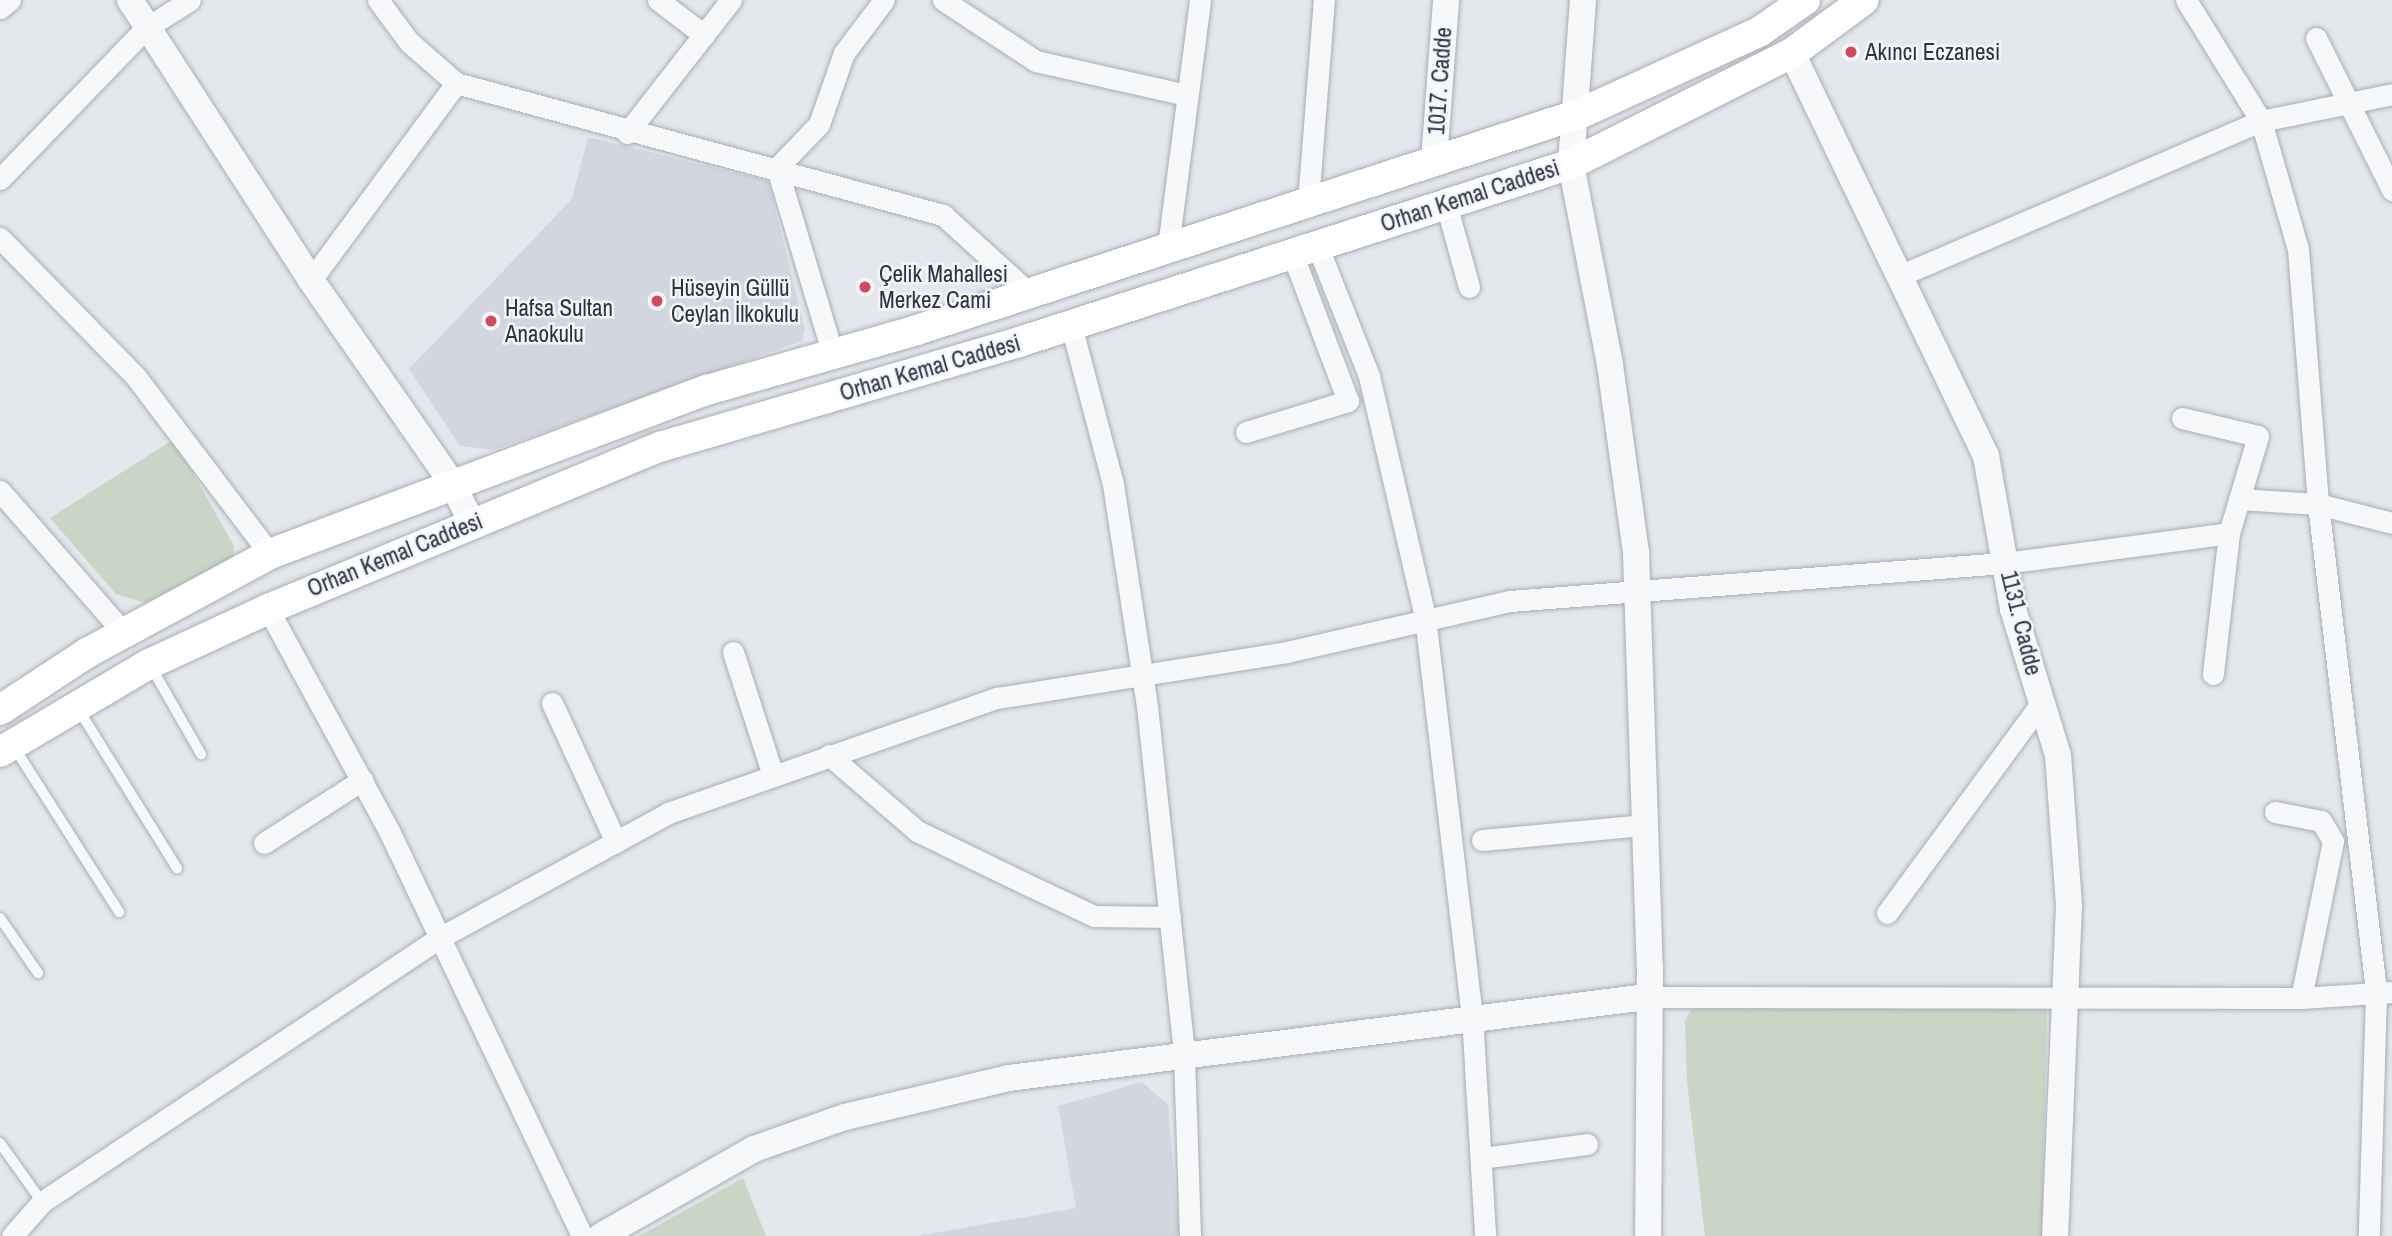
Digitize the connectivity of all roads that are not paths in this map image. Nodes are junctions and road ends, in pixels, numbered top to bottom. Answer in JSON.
{"nodes":[{"id":1,"x":10,"y":0,"type":"edge"},
{"id":2,"x":130,"y":0,"type":"edge"},
{"id":3,"x":190,"y":0,"type":"edge"},
{"id":4,"x":658,"y":0,"type":"edge"},
{"id":5,"x":731,"y":0,"type":"edge"},
{"id":6,"x":884,"y":0,"type":"edge"},
{"id":7,"x":943,"y":0,"type":"edge"},
{"id":8,"x":1200,"y":0,"type":"edge"},
{"id":9,"x":1324,"y":0,"type":"edge"},
{"id":10,"x":1446,"y":0,"type":"edge"},
{"id":11,"x":1583,"y":0,"type":"edge"},
{"id":12,"x":1805,"y":0,"type":"edge"},
{"id":13,"x":1864,"y":0,"type":"edge"},
{"id":14,"x":2186,"y":0,"type":"edge"},
{"id":15,"x":380,"y":1,"type":"edge"},
{"id":16,"x":0,"y":8,"type":"edge"},
{"id":17,"x":146,"y":28,"type":"junction"},
{"id":18,"x":704,"y":35,"type":"junction"},
{"id":19,"x":2316,"y":38,"type":"dead end"},
{"id":20,"x":1792,"y":53,"type":"junction"},
{"id":21,"x":456,"y":83,"type":"junction"},
{"id":22,"x":2392,"y":94,"type":"edge"},
{"id":23,"x":1187,"y":95,"type":"junction"},
{"id":24,"x":2348,"y":103,"type":"junction"},
{"id":25,"x":1579,"y":114,"type":"junction"},
{"id":26,"x":2261,"y":121,"type":"junction"},
{"id":27,"x":627,"y":133,"type":"junction"},
{"id":28,"x":1434,"y":162,"type":"junction"},
{"id":29,"x":1571,"y":164,"type":"junction"},
{"id":30,"x":777,"y":168,"type":"junction"},
{"id":31,"x":0,"y":179,"type":"edge"},
{"id":32,"x":2392,"y":190,"type":"edge"},
{"id":33,"x":1308,"y":202,"type":"junction"},
{"id":34,"x":1446,"y":204,"type":"junction"},
{"id":35,"x":0,"y":238,"type":"edge"},
{"id":36,"x":1168,"y":247,"type":"junction"},
{"id":37,"x":1304,"y":249,"type":"junction"},
{"id":38,"x":1899,"y":276,"type":"junction"},
{"id":39,"x":310,"y":280,"type":"junction"},
{"id":40,"x":1469,"y":286,"type":"dead end"},
{"id":41,"x":1029,"y":293,"type":"junction"},
{"id":42,"x":1071,"y":325,"type":"junction"},
{"id":43,"x":833,"y":355,"type":"junction"},
{"id":44,"x":2182,"y":418,"type":"dead end"},
{"id":45,"x":1246,"y":432,"type":"dead end"},
{"id":46,"x":452,"y":483,"type":"junction"},
{"id":47,"x":0,"y":491,"type":"edge"},
{"id":48,"x":2239,"y":499,"type":"junction"},
{"id":49,"x":2318,"y":504,"type":"junction"},
{"id":50,"x":472,"y":523,"type":"junction"},
{"id":51,"x":2392,"y":523,"type":"edge"},
{"id":52,"x":2229,"y":533,"type":"junction"},
{"id":53,"x":270,"y":554,"type":"junction"},
{"id":54,"x":2005,"y":562,"type":"junction"},
{"id":55,"x":1637,"y":589,"type":"junction"},
{"id":56,"x":268,"y":609,"type":"junction"},
{"id":57,"x":1425,"y":617,"type":"junction"},
{"id":58,"x":124,"y":633,"type":"junction"},
{"id":59,"x":733,"y":652,"type":"dead end"},
{"id":60,"x":149,"y":664,"type":"junction"},
{"id":61,"x":2213,"y":674,"type":"dead end"},
{"id":62,"x":1142,"y":675,"type":"junction"},
{"id":63,"x":2042,"y":702,"type":"junction"},
{"id":64,"x":552,"y":703,"type":"dead end"},
{"id":65,"x":75,"y":705,"type":"junction"},
{"id":66,"x":0,"y":710,"type":"edge"},
{"id":67,"x":6,"y":748,"type":"edge"},
{"id":68,"x":201,"y":754,"type":"dead end"},
{"id":69,"x":829,"y":755,"type":"junction"},
{"id":70,"x":773,"y":775,"type":"junction"},
{"id":71,"x":362,"y":780,"type":"junction"},
{"id":72,"x":2275,"y":812,"type":"dead end"},
{"id":73,"x":1645,"y":825,"type":"junction"},
{"id":74,"x":1482,"y":840,"type":"dead end"},
{"id":75,"x":616,"y":842,"type":"junction"},
{"id":76,"x":264,"y":843,"type":"dead end"},
{"id":77,"x":177,"y":868,"type":"dead end"},
{"id":78,"x":119,"y":912,"type":"dead end"},
{"id":79,"x":1887,"y":912,"type":"dead end"},
{"id":80,"x":1170,"y":917,"type":"junction"},
{"id":81,"x":0,"y":918,"type":"edge"},
{"id":82,"x":441,"y":937,"type":"junction"},
{"id":83,"x":38,"y":973,"type":"dead end"},
{"id":84,"x":2384,"y":992,"type":"edge"},
{"id":85,"x":1647,"y":997,"type":"junction"},
{"id":86,"x":2301,"y":998,"type":"junction"},
{"id":87,"x":2067,"y":999,"type":"junction"},
{"id":88,"x":1472,"y":1016,"type":"junction"},
{"id":89,"x":1184,"y":1055,"type":"junction"},
{"id":90,"x":0,"y":1143,"type":"edge"},
{"id":91,"x":1587,"y":1144,"type":"dead end"},
{"id":92,"x":1482,"y":1158,"type":"junction"},
{"id":93,"x":42,"y":1202,"type":"junction"},
{"id":94,"x":12,"y":1236,"type":"edge"},
{"id":95,"x":582,"y":1236,"type":"edge"},
{"id":96,"x":601,"y":1236,"type":"edge"},
{"id":97,"x":1190,"y":1236,"type":"edge"},
{"id":98,"x":1485,"y":1236,"type":"edge"},
{"id":99,"x":1648,"y":1236,"type":"edge"},
{"id":100,"x":2055,"y":1236,"type":"edge"},
{"id":101,"x":2370,"y":1236,"type":"edge"}],
"edges":[{"from":1,"to":16,"type":"street"},
{"from":2,"to":17,"type":"street"},
{"from":3,"to":17,"type":"street"},
{"from":4,"to":18,"type":"street"},
{"from":5,"to":18,"type":"street"},
{"from":6,"to":30,"type":"street"},
{"from":7,"to":23,"type":"street"},
{"from":8,"to":23,"type":"street"},
{"from":9,"to":33,"type":"street"},
{"from":10,"to":28,"type":"street","name":"1017. Cadde"},
{"from":11,"to":25,"type":"street"},
{"from":12,"to":25,"type":"main road","name":"Orhan Kemal Caddesi"},
{"from":13,"to":20,"type":"main road","name":"Orhan Kemal Caddesi"},
{"from":14,"to":26,"type":"street"},
{"from":15,"to":21,"type":"street"},
{"from":17,"to":31,"type":"street"},
{"from":17,"to":39,"type":"street"},
{"from":18,"to":27,"type":"street"},
{"from":19,"to":24,"type":"street"},
{"from":20,"to":29,"type":"main road","name":"Orhan Kemal Caddesi"},
{"from":20,"to":38,"type":"street","name":"1131. Cadde"},
{"from":21,"to":27,"type":"street"},
{"from":21,"to":39,"type":"street"},
{"from":22,"to":24,"type":"street"},
{"from":23,"to":36,"type":"street"},
{"from":24,"to":26,"type":"street"},
{"from":24,"to":32,"type":"street"},
{"from":25,"to":28,"type":"main road","name":"Orhan Kemal Caddesi"},
{"from":25,"to":29,"type":"street"},
{"from":26,"to":38,"type":"street"},
{"from":26,"to":49,"type":"street"},
{"from":27,"to":30,"type":"street"},
{"from":28,"to":33,"type":"main road","name":"Orhan Kemal Caddesi"},
{"from":29,"to":34,"type":"main road","name":"Orhan Kemal Caddesi"},
{"from":29,"to":55,"type":"street"},
{"from":30,"to":41,"type":"street"},
{"from":30,"to":43,"type":"street"},
{"from":33,"to":36,"type":"main road","name":"Orhan Kemal Caddesi"},
{"from":34,"to":37,"type":"main road","name":"Orhan Kemal Caddesi"},
{"from":34,"to":40,"type":"street"},
{"from":35,"to":53,"type":"street"},
{"from":36,"to":41,"type":"main road","name":"Orhan Kemal Caddesi"},
{"from":37,"to":42,"type":"main road","name":"Orhan Kemal Caddesi"},
{"from":37,"to":45,"type":"street"},
{"from":37,"to":57,"type":"street"},
{"from":38,"to":54,"type":"street","name":"1131. Cadde"},
{"from":39,"to":46,"type":"street"},
{"from":41,"to":43,"type":"main road","name":"Orhan Kemal Caddesi"},
{"from":42,"to":50,"type":"main road","name":"Orhan Kemal Caddesi"},
{"from":42,"to":62,"type":"street"},
{"from":43,"to":46,"type":"main road","name":"Orhan Kemal Caddesi"},
{"from":44,"to":48,"type":"street"},
{"from":46,"to":50,"type":"street"},
{"from":46,"to":53,"type":"main road","name":"Orhan Kemal Caddesi"},
{"from":47,"to":58,"type":"street"},
{"from":48,"to":49,"type":"street"},
{"from":48,"to":52,"type":"street"},
{"from":49,"to":51,"type":"street"},
{"from":49,"to":84,"type":"street"},
{"from":50,"to":56,"type":"main road","name":"Orhan Kemal Caddesi"},
{"from":52,"to":54,"type":"street"},
{"from":52,"to":61,"type":"street"},
{"from":53,"to":58,"type":"main road","name":"Orhan Kemal Caddesi"},
{"from":54,"to":55,"type":"street"},
{"from":54,"to":63,"type":"street","name":"1131. Cadde"},
{"from":55,"to":57,"type":"street"},
{"from":55,"to":73,"type":"street"},
{"from":56,"to":60,"type":"main road","name":"Orhan Kemal Caddesi"},
{"from":56,"to":71,"type":"street"},
{"from":57,"to":62,"type":"street"},
{"from":57,"to":88,"type":"street"},
{"from":58,"to":66,"type":"main road","name":"Orhan Kemal Caddesi"},
{"from":59,"to":70,"type":"street"},
{"from":60,"to":65,"type":"main road","name":"Orhan Kemal Caddesi"},
{"from":60,"to":68,"type":"lane"},
{"from":62,"to":69,"type":"street"},
{"from":62,"to":80,"type":"street"},
{"from":63,"to":79,"type":"street"},
{"from":63,"to":87,"type":"street","name":"1131. Cadde"},
{"from":64,"to":75,"type":"street"},
{"from":65,"to":67,"type":"main road","name":"Orhan Kemal Caddesi"},
{"from":65,"to":77,"type":"lane"},
{"from":67,"to":78,"type":"lane"},
{"from":69,"to":70,"type":"street"},
{"from":69,"to":80,"type":"street"},
{"from":70,"to":75,"type":"street"},
{"from":71,"to":76,"type":"street"},
{"from":71,"to":82,"type":"street"},
{"from":72,"to":86,"type":"street"},
{"from":73,"to":74,"type":"street"},
{"from":73,"to":85,"type":"street"},
{"from":75,"to":82,"type":"street"},
{"from":80,"to":89,"type":"street"},
{"from":81,"to":83,"type":"lane"},
{"from":82,"to":93,"type":"street"},
{"from":82,"to":95,"type":"street"},
{"from":84,"to":86,"type":"street"},
{"from":84,"to":101,"type":"street"},
{"from":85,"to":87,"type":"street"},
{"from":85,"to":88,"type":"street"},
{"from":85,"to":99,"type":"street"},
{"from":86,"to":87,"type":"street"},
{"from":87,"to":100,"type":"street","name":"1131. Cadde"},
{"from":88,"to":89,"type":"street"},
{"from":88,"to":92,"type":"street"},
{"from":89,"to":96,"type":"street"},
{"from":89,"to":97,"type":"street"},
{"from":90,"to":93,"type":"lane"},
{"from":91,"to":92,"type":"street"},
{"from":92,"to":98,"type":"street"},
{"from":93,"to":94,"type":"street"}]}
